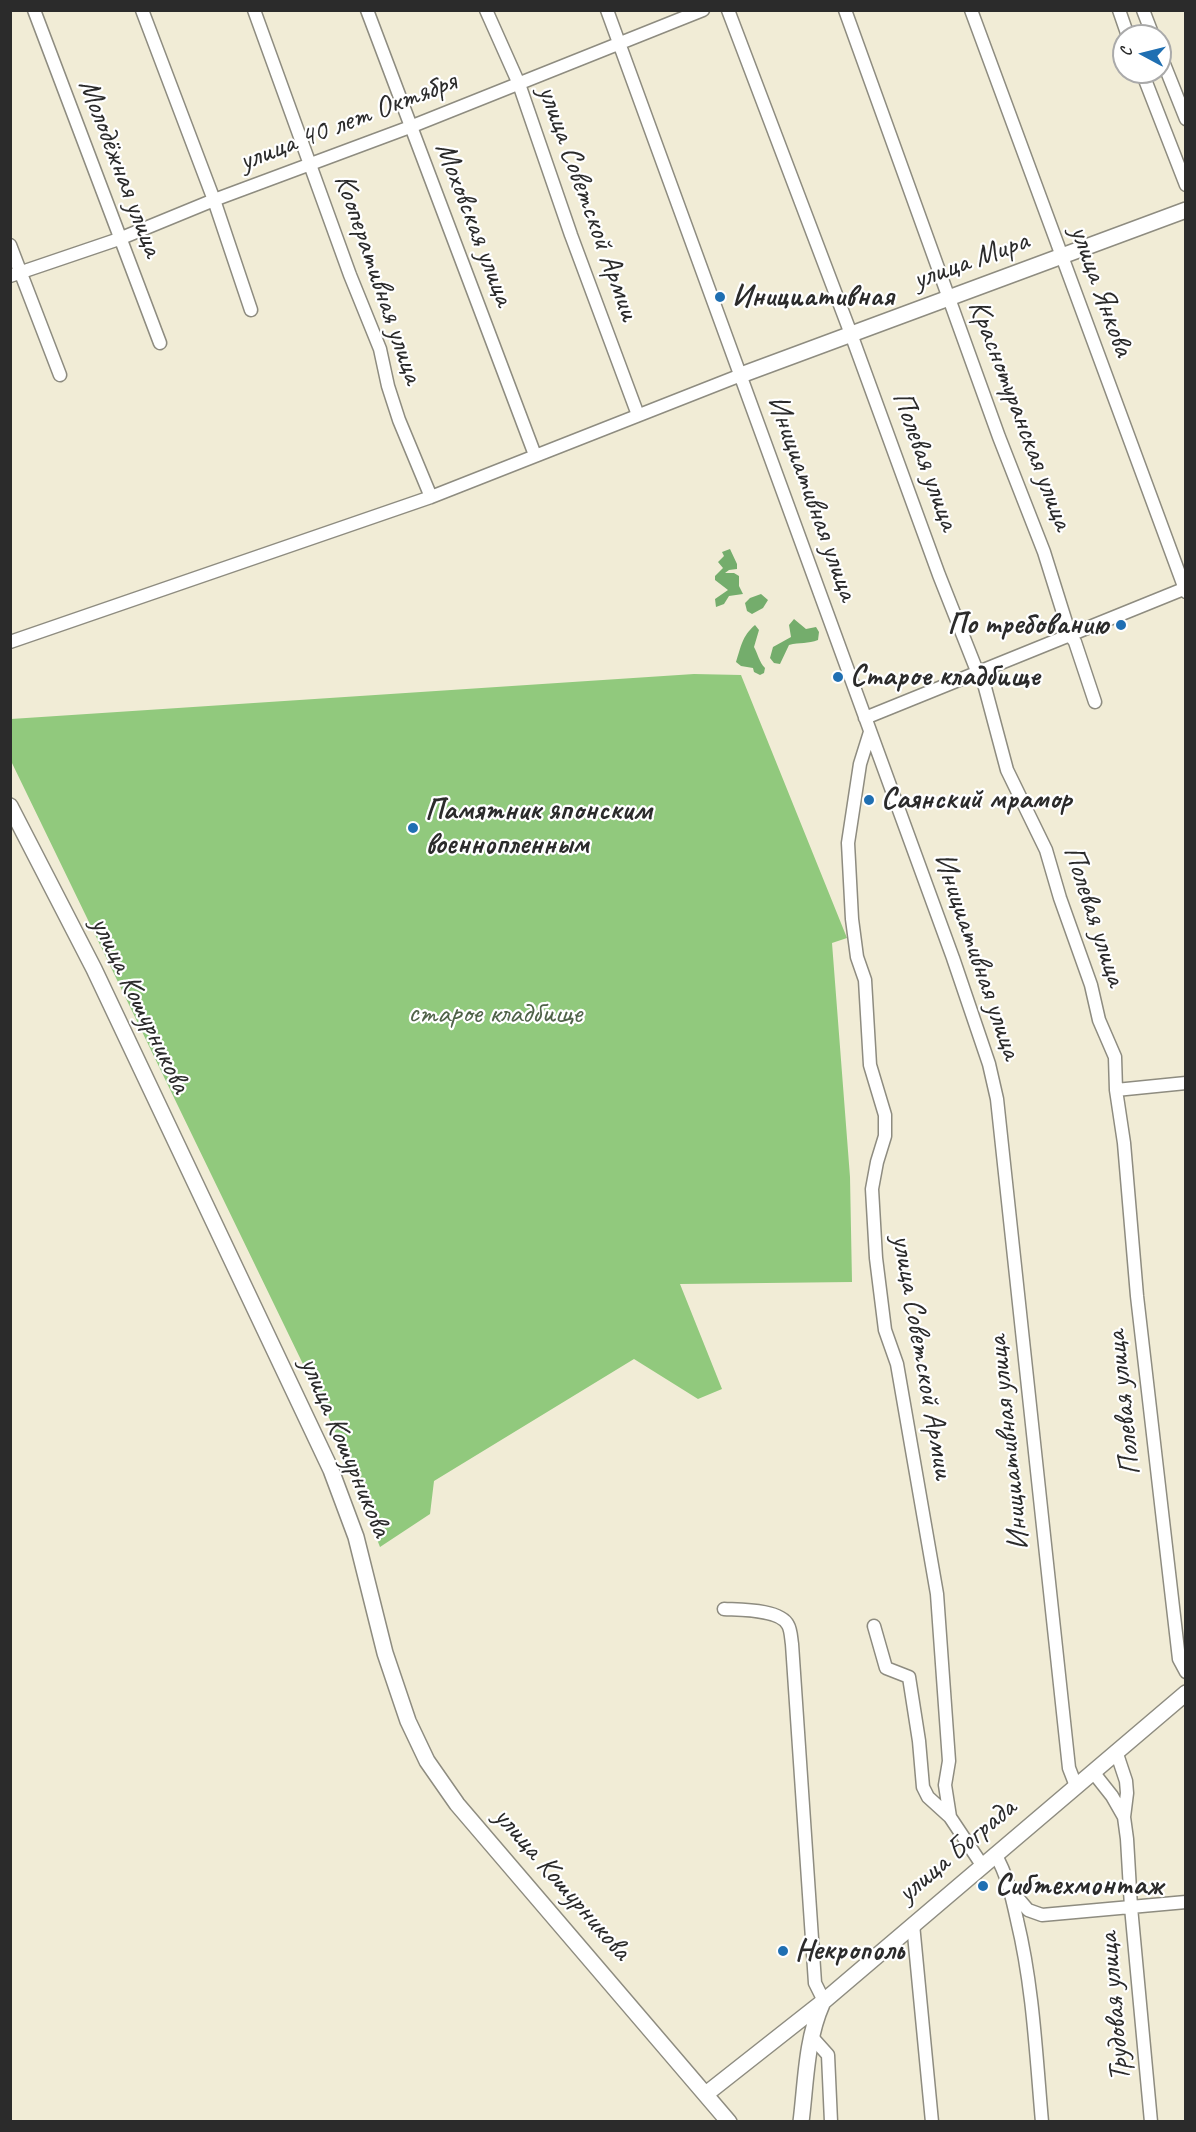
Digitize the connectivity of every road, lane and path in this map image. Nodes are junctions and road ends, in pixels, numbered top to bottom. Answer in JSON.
{"nodes":[{"id":1,"x":33,"y":10,"type":"edge"},
{"id":2,"x":142,"y":10,"type":"edge"},
{"id":3,"x":254,"y":10,"type":"edge"},
{"id":4,"x":367,"y":10,"type":"edge"},
{"id":5,"x":486,"y":10,"type":"edge"},
{"id":6,"x":607,"y":10,"type":"edge"},
{"id":7,"x":703,"y":10,"type":"edge"},
{"id":8,"x":728,"y":10,"type":"edge"},
{"id":9,"x":844,"y":10,"type":"edge"},
{"id":10,"x":971,"y":10,"type":"edge"},
{"id":11,"x":620,"y":43,"type":"junction"},
{"id":12,"x":519,"y":84,"type":"junction"},
{"id":13,"x":1147,"y":84,"type":"edge"},
{"id":14,"x":1172,"y":84,"type":"edge"},
{"id":15,"x":1185,"y":119,"type":"edge"},
{"id":16,"x":410,"y":127,"type":"junction"},
{"id":17,"x":310,"y":164,"type":"junction"},
{"id":18,"x":1185,"y":185,"type":"edge"},
{"id":19,"x":214,"y":200,"type":"junction"},
{"id":20,"x":1185,"y":210,"type":"edge"},
{"id":21,"x":119,"y":238,"type":"junction"},
{"id":22,"x":10,"y":245,"type":"edge"},
{"id":23,"x":1062,"y":256,"type":"junction"},
{"id":24,"x":15,"y":274,"type":"edge"},
{"id":25,"x":948,"y":298,"type":"junction"},
{"id":26,"x":251,"y":310,"type":"dead end"},
{"id":27,"x":851,"y":334,"type":"junction"},
{"id":28,"x":160,"y":343,"type":"dead end"},
{"id":29,"x":60,"y":375,"type":"dead end"},
{"id":30,"x":741,"y":375,"type":"junction"},
{"id":31,"x":638,"y":415,"type":"junction"},
{"id":32,"x":536,"y":455,"type":"junction"},
{"id":33,"x":430,"y":496,"type":"junction"},
{"id":34,"x":1185,"y":589,"type":"edge"},
{"id":35,"x":1070,"y":635,"type":"junction"},
{"id":36,"x":10,"y":642,"type":"edge"},
{"id":37,"x":977,"y":671,"type":"junction"},
{"id":38,"x":1095,"y":702,"type":"dead end"},
{"id":39,"x":865,"y":718,"type":"junction"},
{"id":40,"x":870,"y":732,"type":"junction"},
{"id":41,"x":10,"y":807,"type":"edge"},
{"id":42,"x":1185,"y":1083,"type":"edge"},
{"id":43,"x":1116,"y":1089,"type":"junction"},
{"id":44,"x":724,"y":1608,"type":"dead end"},
{"id":45,"x":874,"y":1626,"type":"dead end"},
{"id":46,"x":1185,"y":1672,"type":"edge"},
{"id":47,"x":1185,"y":1693,"type":"edge"},
{"id":48,"x":1116,"y":1752,"type":"junction"},
{"id":49,"x":1093,"y":1772,"type":"junction"},
{"id":50,"x":1076,"y":1786,"type":"junction"},
{"id":51,"x":950,"y":1817,"type":"junction"},
{"id":52,"x":1124,"y":1817,"type":"junction"},
{"id":53,"x":995,"y":1854,"type":"junction"},
{"id":54,"x":982,"y":1865,"type":"junction"},
{"id":55,"x":1010,"y":1888,"type":"junction"},
{"id":56,"x":1185,"y":1902,"type":"edge"},
{"id":57,"x":1131,"y":1907,"type":"junction"},
{"id":58,"x":913,"y":1924,"type":"junction"},
{"id":59,"x":824,"y":2001,"type":"junction"},
{"id":60,"x":811,"y":2036,"type":"junction"},
{"id":61,"x":706,"y":2094,"type":"junction"},
{"id":62,"x":729,"y":2121,"type":"edge"},
{"id":63,"x":801,"y":2121,"type":"edge"},
{"id":64,"x":831,"y":2121,"type":"edge"},
{"id":65,"x":932,"y":2121,"type":"edge"},
{"id":66,"x":1042,"y":2121,"type":"edge"},
{"id":67,"x":1151,"y":2121,"type":"edge"}],
"edges":[{"from":1,"to":21,"type":"street","name":"Молодёжная улица"},
{"from":2,"to":19,"type":"street"},
{"from":3,"to":17,"type":"street","name":"Кооперативная улица"},
{"from":4,"to":16,"type":"street","name":"Моховская улица"},
{"from":5,"to":12,"type":"street","name":"улица Советской Армии"},
{"from":6,"to":11,"type":"street","name":"Инициативная улица"},
{"from":7,"to":11,"type":"street","name":"улица 40 лет Октября"},
{"from":8,"to":27,"type":"street","name":"Полевая улица"},
{"from":9,"to":25,"type":"street","name":"Краснотуранская улица"},
{"from":10,"to":23,"type":"street","name":"улица Янкова"},
{"from":11,"to":12,"type":"street","name":"улица 40 лет Октября"},
{"from":11,"to":30,"type":"street","name":"Инициативная улица"},
{"from":12,"to":16,"type":"street","name":"улица 40 лет Октября"},
{"from":12,"to":31,"type":"street","name":"улица Советской Армии"},
{"from":13,"to":18,"type":"street"},
{"from":14,"to":15,"type":"street"},
{"from":16,"to":17,"type":"street","name":"улица 40 лет Октября"},
{"from":16,"to":32,"type":"street","name":"Моховская улица"},
{"from":17,"to":19,"type":"street","name":"улица 40 лет Октября"},
{"from":17,"to":33,"type":"street","name":"Кооперативная улица"},
{"from":19,"to":21,"type":"street","name":"улица 40 лет Октября"},
{"from":19,"to":26,"type":"street"},
{"from":20,"to":23,"type":"main road","name":"улица Мира"},
{"from":21,"to":24,"type":"street","name":"улица 40 лет Октября"},
{"from":21,"to":28,"type":"street","name":"Молодёжная улица"},
{"from":22,"to":24,"type":"street"},
{"from":23,"to":25,"type":"main road","name":"улица Мира"},
{"from":23,"to":34,"type":"street","name":"улица Янкова"},
{"from":24,"to":29,"type":"street"},
{"from":25,"to":27,"type":"main road","name":"улица Мира"},
{"from":25,"to":35,"type":"street","name":"Краснотуранская улица"},
{"from":27,"to":30,"type":"main road","name":"улица Мира"},
{"from":27,"to":37,"type":"street","name":"Полевая улица"},
{"from":30,"to":31,"type":"street"},
{"from":30,"to":39,"type":"street","name":"Инициативная улица"},
{"from":31,"to":32,"type":"street"},
{"from":32,"to":33,"type":"street"},
{"from":33,"to":36,"type":"street"},
{"from":34,"to":35,"type":"street"},
{"from":35,"to":37,"type":"street"},
{"from":35,"to":38,"type":"street","name":"Краснотуранская улица"},
{"from":37,"to":39,"type":"street"},
{"from":37,"to":43,"type":"street","name":"Полевая улица"},
{"from":39,"to":40,"type":"street","name":"Инициативная улица"},
{"from":40,"to":50,"type":"street","name":"Инициативная улица"},
{"from":40,"to":51,"type":"street","name":"улица Советской Армии"},
{"from":41,"to":61,"type":"main road","name":"улица Кошурникова"},
{"from":42,"to":43,"type":"street"},
{"from":43,"to":46,"type":"street","name":"Полевая улица"},
{"from":44,"to":59,"type":"street"},
{"from":45,"to":51,"type":"street","name":"улица Советской Армии"},
{"from":47,"to":48,"type":"main road","name":"улица Бограда"},
{"from":48,"to":49,"type":"main road","name":"улица Бограда"},
{"from":48,"to":52,"type":"street","name":"Трудовая улица"},
{"from":49,"to":50,"type":"main road","name":"улица Бограда"},
{"from":49,"to":52,"type":"street","name":"Трудовая улица"},
{"from":50,"to":53,"type":"main road","name":"улица Бограда"},
{"from":51,"to":54,"type":"street","name":"улица Советской Армии"},
{"from":52,"to":57,"type":"street","name":"Трудовая улица"},
{"from":53,"to":54,"type":"main road","name":"улица Бограда"},
{"from":53,"to":55,"type":"street"},
{"from":54,"to":58,"type":"main road","name":"улица Бограда"},
{"from":55,"to":57,"type":"street"},
{"from":55,"to":66,"type":"street"},
{"from":56,"to":57,"type":"street"},
{"from":57,"to":67,"type":"street","name":"Трудовая улица"},
{"from":58,"to":59,"type":"main road","name":"улица Бограда"},
{"from":58,"to":65,"type":"street"},
{"from":59,"to":60,"type":"main road"},
{"from":59,"to":61,"type":"main road","name":"улица Бограда"},
{"from":60,"to":63,"type":"main road"},
{"from":60,"to":64,"type":"street"},
{"from":61,"to":62,"type":"main road","name":"улица Кошурникова"}]}
